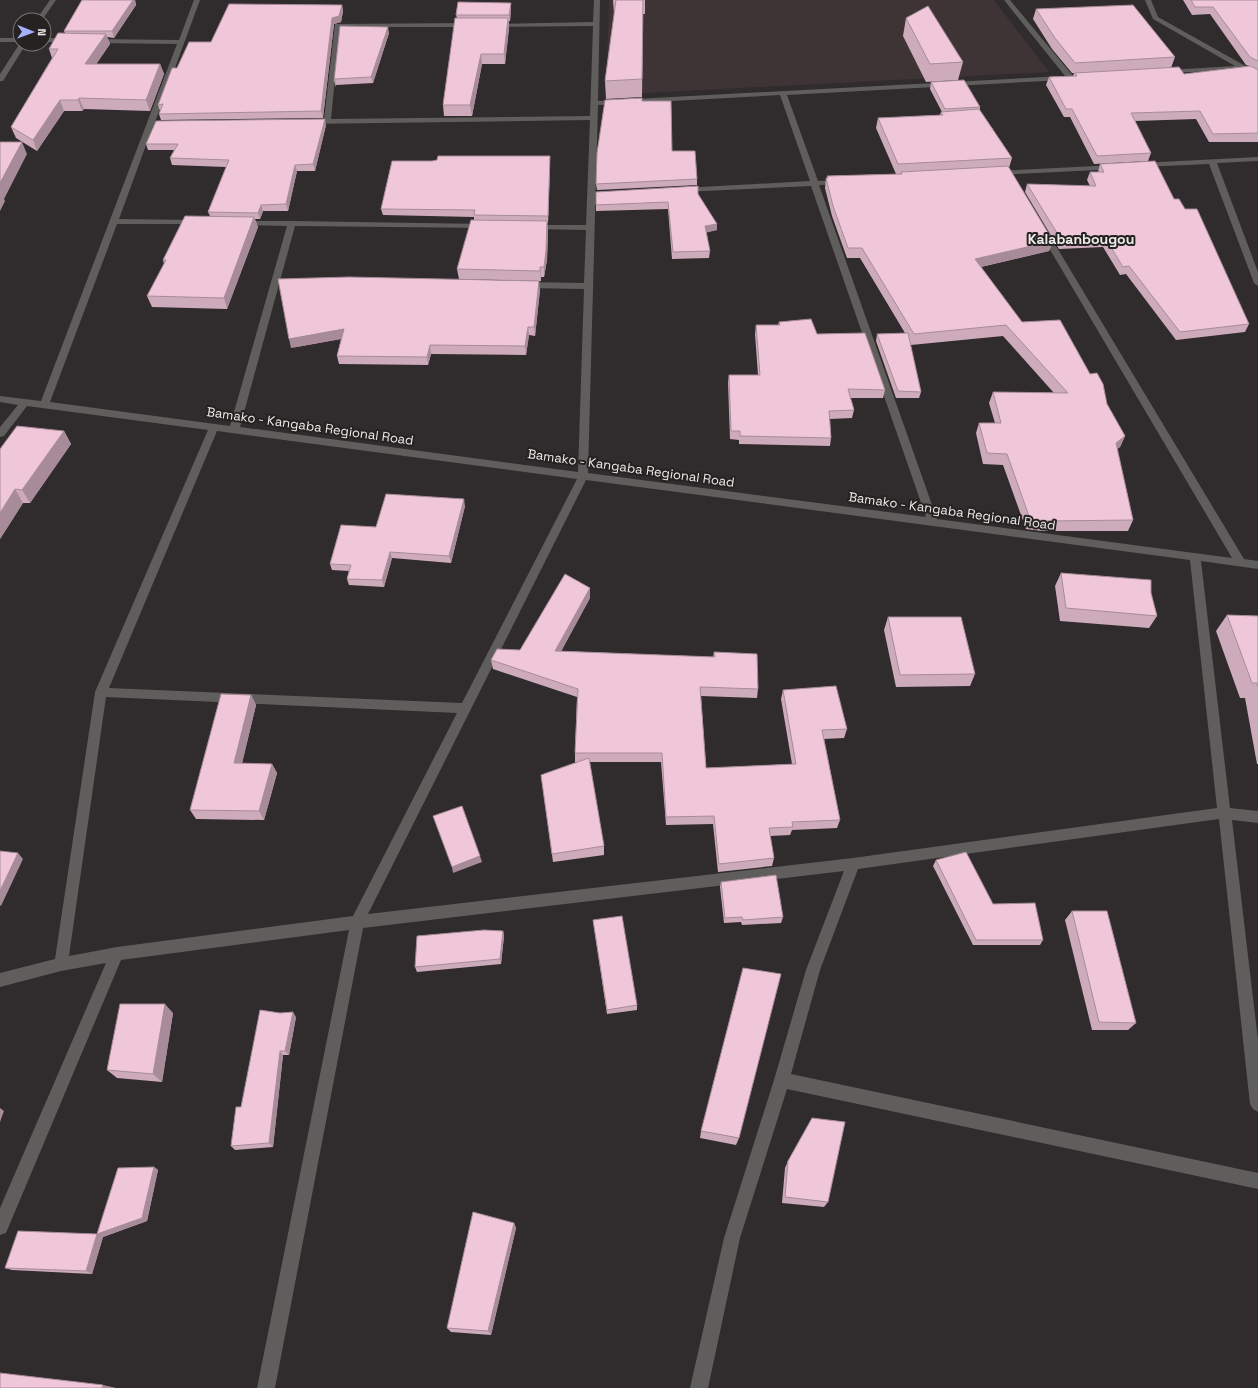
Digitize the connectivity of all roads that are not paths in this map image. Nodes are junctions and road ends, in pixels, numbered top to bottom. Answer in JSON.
{"nodes":[{"id":1,"x":53,"y":0,"type":"edge"},
{"id":2,"x":197,"y":0,"type":"edge"},
{"id":3,"x":597,"y":0,"type":"edge"},
{"id":4,"x":1008,"y":0,"type":"edge"},
{"id":5,"x":1148,"y":0,"type":"edge"},
{"id":6,"x":45,"y":12,"type":"edge"},
{"id":7,"x":597,"y":24,"type":"junction"},
{"id":8,"x":478,"y":25,"type":"edge"},
{"id":9,"x":486,"y":25,"type":"edge"},
{"id":10,"x":0,"y":40,"type":"edge"},
{"id":11,"x":12,"y":40,"type":"edge"},
{"id":12,"x":52,"y":40,"type":"edge"},
{"id":13,"x":182,"y":42,"type":"junction"},
{"id":14,"x":18,"y":52,"type":"edge"},
{"id":15,"x":1244,"y":68,"type":"junction"},
{"id":16,"x":1157,"y":73,"type":"edge"},
{"id":17,"x":1258,"y":76,"type":"edge"},
{"id":18,"x":0,"y":79,"type":"edge"},
{"id":19,"x":783,"y":93,"type":"junction"},
{"id":20,"x":594,"y":103,"type":"junction"},
{"id":21,"x":594,"y":118,"type":"junction"},
{"id":22,"x":304,"y":122,"type":"edge"},
{"id":23,"x":327,"y":122,"type":"junction"},
{"id":24,"x":150,"y":124,"type":"junction"},
{"id":25,"x":181,"y":124,"type":"edge"},
{"id":26,"x":1258,"y":159,"type":"edge"},
{"id":27,"x":1212,"y":161,"type":"junction"},
{"id":28,"x":985,"y":174,"type":"edge"},
{"id":29,"x":853,"y":181,"type":"edge"},
{"id":30,"x":814,"y":183,"type":"junction"},
{"id":31,"x":671,"y":191,"type":"edge"},
{"id":32,"x":1037,"y":220,"type":"edge"},
{"id":33,"x":114,"y":221,"type":"junction"},
{"id":34,"x":207,"y":222,"type":"edge"},
{"id":35,"x":230,"y":223,"type":"edge"},
{"id":36,"x":292,"y":224,"type":"junction"},
{"id":37,"x":496,"y":226,"type":"edge"},
{"id":38,"x":520,"y":227,"type":"edge"},
{"id":39,"x":591,"y":228,"type":"junction"},
{"id":40,"x":1258,"y":284,"type":"edge"},
{"id":41,"x":518,"y":285,"type":"edge"},
{"id":42,"x":588,"y":286,"type":"junction"},
{"id":43,"x":0,"y":399,"type":"edge"},
{"id":44,"x":25,"y":402,"type":"junction"},
{"id":45,"x":44,"y":405,"type":"junction"},
{"id":46,"x":214,"y":427,"type":"junction"},
{"id":47,"x":234,"y":430,"type":"junction"},
{"id":48,"x":0,"y":434,"type":"edge"},
{"id":49,"x":583,"y":476,"type":"junction"},
{"id":50,"x":933,"y":522,"type":"junction"},
{"id":51,"x":1195,"y":557,"type":"junction"},
{"id":52,"x":1241,"y":563,"type":"junction"},
{"id":53,"x":1258,"y":565,"type":"edge"},
{"id":54,"x":101,"y":692,"type":"junction"},
{"id":55,"x":465,"y":708,"type":"junction"},
{"id":56,"x":1224,"y":813,"type":"junction"},
{"id":57,"x":1258,"y":817,"type":"edge"},
{"id":58,"x":853,"y":864,"type":"junction"},
{"id":59,"x":357,"y":922,"type":"junction"},
{"id":60,"x":117,"y":954,"type":"junction"},
{"id":61,"x":61,"y":964,"type":"junction"},
{"id":62,"x":0,"y":980,"type":"edge"},
{"id":63,"x":782,"y":1080,"type":"junction"},
{"id":64,"x":1258,"y":1104,"type":"edge"},
{"id":65,"x":1258,"y":1181,"type":"edge"},
{"id":66,"x":0,"y":1227,"type":"edge"},
{"id":67,"x":266,"y":1388,"type":"edge"},
{"id":68,"x":699,"y":1388,"type":"edge"}],
"edges":[{"from":1,"to":6,"type":"street"},
{"from":2,"to":13,"type":"street"},
{"from":3,"to":7,"type":"street"},
{"from":4,"to":19,"type":"street"},
{"from":5,"to":15,"type":"street"},
{"from":7,"to":9,"type":"street"},
{"from":7,"to":20,"type":"street"},
{"from":8,"to":23,"type":"street"},
{"from":10,"to":11,"type":"street"},
{"from":12,"to":13,"type":"street"},
{"from":13,"to":24,"type":"street"},
{"from":14,"to":18,"type":"street"},
{"from":15,"to":16,"type":"street"},
{"from":15,"to":17,"type":"street"},
{"from":19,"to":20,"type":"street"},
{"from":19,"to":30,"type":"street"},
{"from":20,"to":21,"type":"street"},
{"from":21,"to":23,"type":"street"},
{"from":21,"to":39,"type":"street"},
{"from":22,"to":23,"type":"street"},
{"from":24,"to":25,"type":"street"},
{"from":24,"to":33,"type":"street"},
{"from":26,"to":27,"type":"street"},
{"from":27,"to":28,"type":"street"},
{"from":27,"to":40,"type":"street"},
{"from":29,"to":30,"type":"street"},
{"from":30,"to":31,"type":"street"},
{"from":30,"to":50,"type":"street"},
{"from":32,"to":52,"type":"street"},
{"from":33,"to":34,"type":"street"},
{"from":33,"to":45,"type":"street"},
{"from":35,"to":36,"type":"street"},
{"from":36,"to":37,"type":"street"},
{"from":36,"to":47,"type":"street"},
{"from":38,"to":39,"type":"street"},
{"from":39,"to":42,"type":"street"},
{"from":41,"to":42,"type":"street"},
{"from":42,"to":49,"type":"street"},
{"from":43,"to":44,"type":"street","name":"Bamako - Kangaba Regional Road"},
{"from":44,"to":45,"type":"street","name":"Bamako - Kangaba Regional Road"},
{"from":44,"to":48,"type":"street"},
{"from":45,"to":46,"type":"street","name":"Bamako - Kangaba Regional Road"},
{"from":46,"to":47,"type":"street","name":"Bamako - Kangaba Regional Road"},
{"from":46,"to":54,"type":"street"},
{"from":47,"to":49,"type":"street","name":"Bamako - Kangaba Regional Road"},
{"from":49,"to":50,"type":"street","name":"Bamako - Kangaba Regional Road"},
{"from":49,"to":55,"type":"street"},
{"from":50,"to":51,"type":"street","name":"Bamako - Kangaba Regional Road"},
{"from":51,"to":52,"type":"street","name":"Bamako - Kangaba Regional Road"},
{"from":51,"to":56,"type":"street"},
{"from":52,"to":53,"type":"street","name":"Bamako - Kangaba Regional Road"},
{"from":54,"to":55,"type":"street"},
{"from":54,"to":61,"type":"street"},
{"from":55,"to":59,"type":"street"},
{"from":56,"to":57,"type":"street"},
{"from":56,"to":58,"type":"street"},
{"from":56,"to":64,"type":"street"},
{"from":58,"to":59,"type":"street"},
{"from":58,"to":63,"type":"street"},
{"from":59,"to":60,"type":"street"},
{"from":59,"to":67,"type":"street"},
{"from":60,"to":61,"type":"street"},
{"from":60,"to":66,"type":"street"},
{"from":61,"to":62,"type":"street"},
{"from":63,"to":65,"type":"street"},
{"from":63,"to":68,"type":"street"}]}
